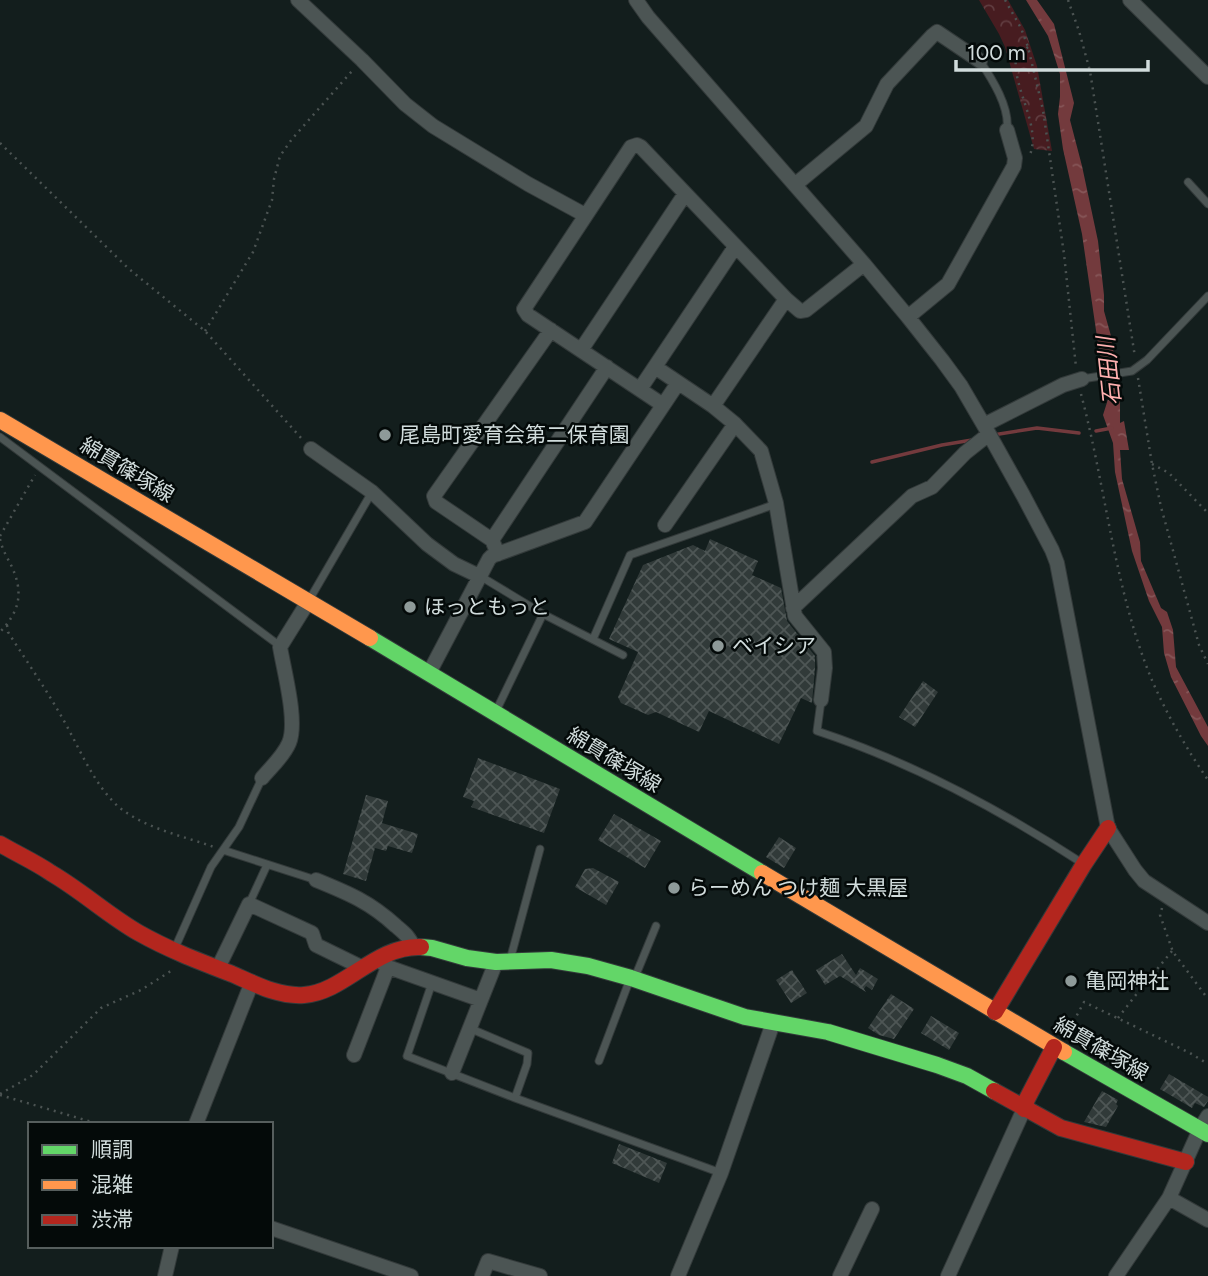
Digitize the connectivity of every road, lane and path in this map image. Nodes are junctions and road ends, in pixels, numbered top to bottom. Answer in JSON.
{"nodes":[{"id":1,"x":298,"y":0,"type":"edge"},
{"id":2,"x":636,"y":0,"type":"edge"},
{"id":3,"x":1004,"y":0,"type":"edge"},
{"id":4,"x":1068,"y":0,"type":"edge"},
{"id":5,"x":1130,"y":0,"type":"edge"},
{"id":6,"x":314,"y":6,"type":"edge"},
{"id":7,"x":1028,"y":47,"type":"junction"},
{"id":8,"x":362,"y":60,"type":"junction"},
{"id":9,"x":980,"y":61,"type":"joint"},
{"id":10,"x":1206,"y":71,"type":"edge"},
{"id":11,"x":1007,"y":130,"type":"joint"},
{"id":12,"x":0,"y":143,"type":"edge"},
{"id":13,"x":1027,"y":160,"type":"dead end"},
{"id":14,"x":1188,"y":182,"type":"dead end"},
{"id":15,"x":796,"y":184,"type":"junction"},
{"id":16,"x":685,"y":194,"type":"junction"},
{"id":17,"x":1208,"y":204,"type":"edge"},
{"id":18,"x":585,"y":215,"type":"junction"},
{"id":19,"x":735,"y":247,"type":"junction"},
{"id":20,"x":864,"y":264,"type":"junction"},
{"id":21,"x":1208,"y":296,"type":"edge"},
{"id":22,"x":786,"y":299,"type":"junction"},
{"id":23,"x":908,"y":317,"type":"junction"},
{"id":24,"x":551,"y":330,"type":"junction"},
{"id":25,"x":205,"y":331,"type":"junction"},
{"id":26,"x":581,"y":350,"type":"junction"},
{"id":27,"x":607,"y":367,"type":"junction"},
{"id":28,"x":654,"y":367,"type":"junction"},
{"id":29,"x":1135,"y":370,"type":"junction"},
{"id":30,"x":1081,"y":378,"type":"junction"},
{"id":31,"x":678,"y":383,"type":"junction"},
{"id":32,"x":640,"y":389,"type":"junction"},
{"id":33,"x":663,"y":405,"type":"junction"},
{"id":34,"x":713,"y":405,"type":"junction"},
{"id":35,"x":0,"y":420,"type":"edge"},
{"id":36,"x":735,"y":424,"type":"junction"},
{"id":37,"x":986,"y":430,"type":"junction"},
{"id":38,"x":0,"y":437,"type":"edge"},
{"id":39,"x":311,"y":449,"type":"joint"},
{"id":40,"x":1152,"y":464,"type":"junction"},
{"id":41,"x":40,"y":468,"type":"junction"},
{"id":42,"x":372,"y":492,"type":"junction"},
{"id":43,"x":776,"y":503,"type":"junction"},
{"id":44,"x":1208,"y":513,"type":"edge"},
{"id":45,"x":665,"y":525,"type":"dead end"},
{"id":46,"x":0,"y":538,"type":"edge"},
{"id":47,"x":492,"y":540,"type":"junction"},
{"id":48,"x":498,"y":554,"type":"junction"},
{"id":49,"x":479,"y":576,"type":"junction"},
{"id":50,"x":307,"y":602,"type":"junction"},
{"id":51,"x":793,"y":608,"type":"junction"},
{"id":52,"x":543,"y":614,"type":"junction"},
{"id":53,"x":7,"y":625,"type":"junction"},
{"id":54,"x":0,"y":632,"type":"edge"},
{"id":55,"x":593,"y":639,"type":"junction"},
{"id":56,"x":280,"y":647,"type":"junction"},
{"id":57,"x":623,"y":655,"type":"dead end"},
{"id":58,"x":1208,"y":664,"type":"edge"},
{"id":59,"x":429,"y":673,"type":"junction"},
{"id":60,"x":821,"y":700,"type":"joint"},
{"id":61,"x":495,"y":713,"type":"junction"},
{"id":62,"x":262,"y":778,"type":"joint"},
{"id":63,"x":1208,"y":780,"type":"edge"},
{"id":64,"x":1108,"y":828,"type":"junction"},
{"id":65,"x":0,"y":844,"type":"edge"},
{"id":66,"x":540,"y":849,"type":"dead end"},
{"id":67,"x":223,"y":850,"type":"junction"},
{"id":68,"x":1084,"y":864,"type":"junction"},
{"id":69,"x":267,"y":865,"type":"junction"},
{"id":70,"x":316,"y":880,"type":"joint"},
{"id":71,"x":1165,"y":895,"type":"junction"},
{"id":72,"x":249,"y":904,"type":"junction"},
{"id":73,"x":1208,"y":923,"type":"edge"},
{"id":74,"x":656,"y":926,"type":"dead end"},
{"id":75,"x":413,"y":947,"type":"junction"},
{"id":76,"x":1172,"y":951,"type":"junction"},
{"id":77,"x":181,"y":953,"type":"junction"},
{"id":78,"x":503,"y":962,"type":"junction"},
{"id":79,"x":376,"y":965,"type":"junction"},
{"id":80,"x":218,"y":968,"type":"junction"},
{"id":81,"x":632,"y":979,"type":"junction"},
{"id":82,"x":251,"y":982,"type":"junction"},
{"id":83,"x":432,"y":983,"type":"junction"},
{"id":84,"x":1208,"y":999,"type":"edge"},
{"id":85,"x":481,"y":1000,"type":"junction"},
{"id":86,"x":995,"y":1012,"type":"junction"},
{"id":87,"x":1118,"y":1018,"type":"junction"},
{"id":88,"x":773,"y":1023,"type":"junction"},
{"id":89,"x":469,"y":1028,"type":"junction"},
{"id":90,"x":1059,"y":1044,"type":"junction"},
{"id":91,"x":354,"y":1055,"type":"dead end"},
{"id":92,"x":599,"y":1061,"type":"dead end"},
{"id":93,"x":1208,"y":1064,"type":"edge"},
{"id":94,"x":452,"y":1073,"type":"junction"},
{"id":95,"x":0,"y":1094,"type":"edge"},
{"id":96,"x":515,"y":1098,"type":"junction"},
{"id":97,"x":1024,"y":1109,"type":"junction"},
{"id":98,"x":92,"y":1122,"type":"edge"},
{"id":99,"x":197,"y":1122,"type":"edge"},
{"id":100,"x":1205,"y":1127,"type":"edge"},
{"id":101,"x":1186,"y":1162,"type":"junction"},
{"id":102,"x":721,"y":1173,"type":"junction"},
{"id":103,"x":1169,"y":1198,"type":"junction"},
{"id":104,"x":872,"y":1209,"type":"dead end"},
{"id":105,"x":1208,"y":1220,"type":"edge"},
{"id":106,"x":273,"y":1228,"type":"edge"},
{"id":107,"x":172,"y":1248,"type":"edge"},
{"id":108,"x":165,"y":1276,"type":"edge"},
{"id":109,"x":411,"y":1276,"type":"edge"},
{"id":110,"x":482,"y":1276,"type":"edge"},
{"id":111,"x":540,"y":1276,"type":"edge"},
{"id":112,"x":678,"y":1276,"type":"edge"},
{"id":113,"x":840,"y":1276,"type":"edge"},
{"id":114,"x":947,"y":1276,"type":"edge"},
{"id":115,"x":1116,"y":1276,"type":"edge"}],
"edges":[{"from":1,"to":6,"type":"street"},
{"from":2,"to":15,"type":"street"},
{"from":3,"to":7,"type":"path"},
{"from":4,"to":29,"type":"path"},
{"from":5,"to":10,"type":"street"},
{"from":6,"to":8,"type":"street"},
{"from":7,"to":13,"type":"path"},
{"from":7,"to":30,"type":"path"},
{"from":8,"to":18,"type":"street"},
{"from":8,"to":25,"type":"path"},
{"from":9,"to":11,"type":"lane"},
{"from":9,"to":15,"type":"street"},
{"from":11,"to":23,"type":"street"},
{"from":12,"to":25,"type":"path"},
{"from":14,"to":17,"type":"lane"},
{"from":15,"to":20,"type":"street"},
{"from":16,"to":18,"type":"street"},
{"from":16,"to":19,"type":"street"},
{"from":16,"to":26,"type":"street"},
{"from":18,"to":24,"type":"street"},
{"from":19,"to":22,"type":"street"},
{"from":19,"to":28,"type":"street"},
{"from":20,"to":22,"type":"street"},
{"from":20,"to":23,"type":"street"},
{"from":21,"to":29,"type":"lane"},
{"from":22,"to":34,"type":"street"},
{"from":23,"to":37,"type":"street"},
{"from":24,"to":26,"type":"street"},
{"from":24,"to":47,"type":"street"},
{"from":25,"to":39,"type":"path"},
{"from":26,"to":27,"type":"street"},
{"from":27,"to":32,"type":"street"},
{"from":27,"to":47,"type":"street"},
{"from":28,"to":31,"type":"street"},
{"from":28,"to":32,"type":"street"},
{"from":29,"to":30,"type":"lane"},
{"from":29,"to":40,"type":"path"},
{"from":30,"to":37,"type":"street"},
{"from":30,"to":63,"type":"path"},
{"from":31,"to":33,"type":"street"},
{"from":31,"to":34,"type":"street"},
{"from":32,"to":33,"type":"street"},
{"from":33,"to":48,"type":"street"},
{"from":34,"to":36,"type":"street"},
{"from":35,"to":50,"type":"street","name":"綿貫篠塚線"},
{"from":36,"to":43,"type":"street"},
{"from":36,"to":45,"type":"street"},
{"from":37,"to":51,"type":"street"},
{"from":37,"to":64,"type":"street"},
{"from":38,"to":41,"type":"lane"},
{"from":39,"to":42,"type":"street"},
{"from":40,"to":44,"type":"path"},
{"from":40,"to":58,"type":"path"},
{"from":41,"to":46,"type":"path"},
{"from":41,"to":56,"type":"lane"},
{"from":42,"to":49,"type":"street"},
{"from":42,"to":50,"type":"lane"},
{"from":43,"to":51,"type":"street"},
{"from":43,"to":55,"type":"lane"},
{"from":46,"to":53,"type":"path"},
{"from":47,"to":48,"type":"street"},
{"from":48,"to":49,"type":"street"},
{"from":49,"to":52,"type":"lane"},
{"from":49,"to":59,"type":"street"},
{"from":50,"to":56,"type":"street"},
{"from":50,"to":59,"type":"street","name":"綿貫篠塚線"},
{"from":51,"to":60,"type":"street"},
{"from":52,"to":55,"type":"lane"},
{"from":52,"to":61,"type":"lane"},
{"from":53,"to":54,"type":"path"},
{"from":53,"to":67,"type":"path"},
{"from":55,"to":57,"type":"lane"},
{"from":56,"to":62,"type":"street"},
{"from":59,"to":61,"type":"street","name":"綿貫篠塚線"},
{"from":60,"to":68,"type":"lane"},
{"from":61,"to":86,"type":"street","name":"綿貫篠塚線"},
{"from":62,"to":67,"type":"lane"},
{"from":64,"to":68,"type":"street"},
{"from":64,"to":71,"type":"street"},
{"from":65,"to":77,"type":"street"},
{"from":66,"to":78,"type":"lane"},
{"from":67,"to":69,"type":"lane"},
{"from":67,"to":77,"type":"lane"},
{"from":68,"to":86,"type":"street"},
{"from":69,"to":70,"type":"lane"},
{"from":69,"to":72,"type":"lane"},
{"from":70,"to":75,"type":"street"},
{"from":71,"to":73,"type":"street"},
{"from":71,"to":76,"type":"path"},
{"from":72,"to":79,"type":"street"},
{"from":72,"to":80,"type":"street"},
{"from":74,"to":81,"type":"lane"},
{"from":75,"to":78,"type":"street"},
{"from":75,"to":79,"type":"street"},
{"from":76,"to":84,"type":"path"},
{"from":76,"to":87,"type":"path"},
{"from":77,"to":80,"type":"street"},
{"from":77,"to":95,"type":"path"},
{"from":78,"to":81,"type":"street"},
{"from":78,"to":85,"type":"street"},
{"from":79,"to":82,"type":"street"},
{"from":79,"to":83,"type":"street"},
{"from":79,"to":91,"type":"street"},
{"from":80,"to":82,"type":"street"},
{"from":81,"to":88,"type":"street"},
{"from":81,"to":92,"type":"lane"},
{"from":82,"to":99,"type":"street"},
{"from":83,"to":85,"type":"street"},
{"from":83,"to":94,"type":"lane"},
{"from":85,"to":89,"type":"street"},
{"from":86,"to":90,"type":"street","name":"綿貫篠塚線"},
{"from":87,"to":90,"type":"path"},
{"from":87,"to":93,"type":"path"},
{"from":88,"to":97,"type":"street"},
{"from":88,"to":102,"type":"street"},
{"from":89,"to":94,"type":"street"},
{"from":89,"to":96,"type":"lane"},
{"from":90,"to":97,"type":"street"},
{"from":90,"to":100,"type":"street","name":"綿貫篠塚線"},
{"from":94,"to":96,"type":"lane"},
{"from":95,"to":98,"type":"path"},
{"from":96,"to":102,"type":"lane"},
{"from":97,"to":101,"type":"street"},
{"from":97,"to":114,"type":"street"},
{"from":100,"to":101,"type":"street"},
{"from":101,"to":103,"type":"street"},
{"from":102,"to":112,"type":"street"},
{"from":103,"to":105,"type":"street"},
{"from":103,"to":115,"type":"street"},
{"from":104,"to":113,"type":"street"},
{"from":106,"to":109,"type":"street"},
{"from":107,"to":108,"type":"street"},
{"from":110,"to":111,"type":"street"}]}
